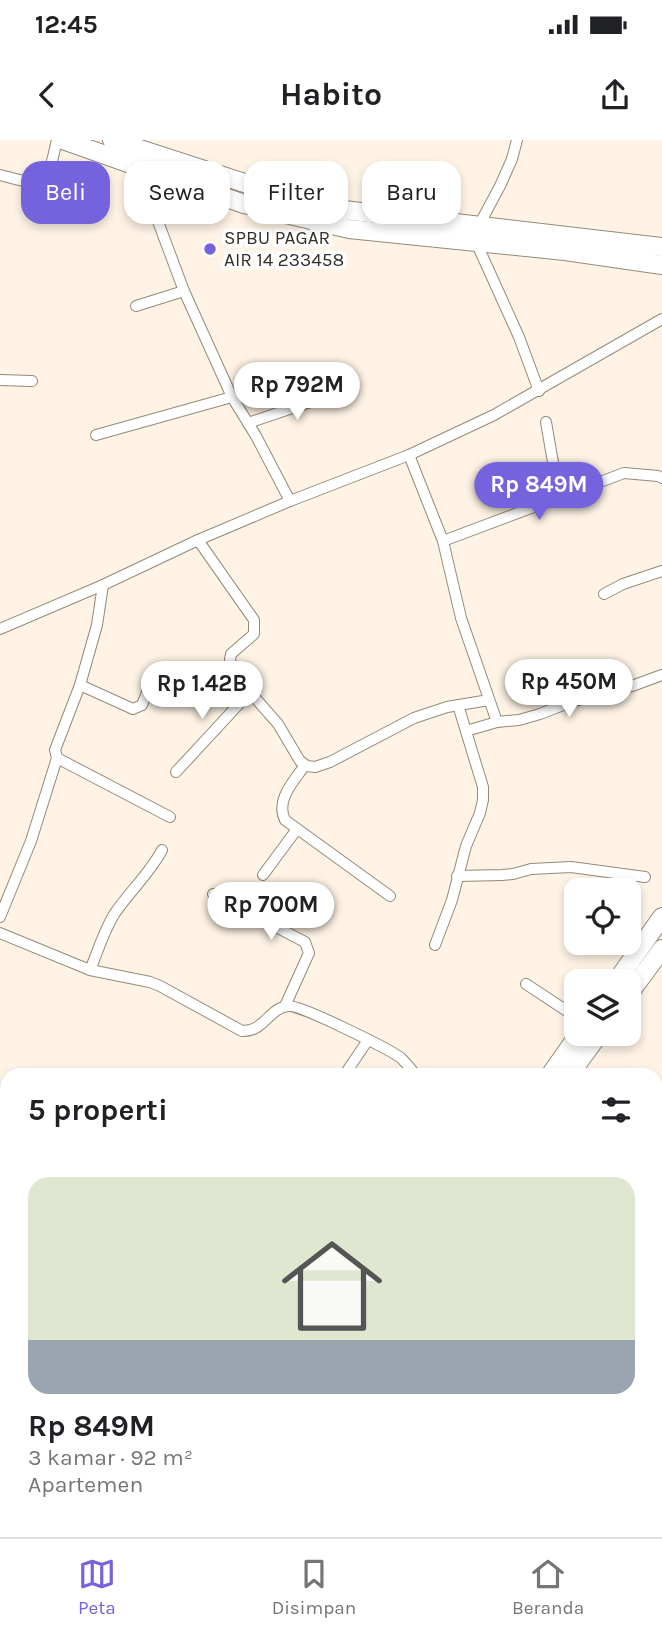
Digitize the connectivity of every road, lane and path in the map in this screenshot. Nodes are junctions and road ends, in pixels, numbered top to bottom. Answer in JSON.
{"nodes":[{"id":1,"x":57,"y":140,"type":"edge"},
{"id":2,"x":63,"y":140,"type":"edge"},
{"id":3,"x":112,"y":140,"type":"edge"},
{"id":4,"x":517,"y":140,"type":"edge"},
{"id":5,"x":124,"y":163,"type":"edge"},
{"id":6,"x":0,"y":175,"type":"edge"},
{"id":7,"x":230,"y":199,"type":"edge"},
{"id":8,"x":159,"y":224,"type":"edge"},
{"id":9,"x":477,"y":234,"type":"junction"},
{"id":10,"x":662,"y":247,"type":"edge"},
{"id":11,"x":662,"y":265,"type":"edge"},
{"id":12,"x":184,"y":291,"type":"junction"},
{"id":13,"x":136,"y":306,"type":"dead end"},
{"id":14,"x":662,"y":319,"type":"edge"},
{"id":15,"x":0,"y":380,"type":"edge"},
{"id":16,"x":32,"y":381,"type":"dead end"},
{"id":17,"x":539,"y":391,"type":"junction"},
{"id":18,"x":337,"y":393,"type":"dead end"},
{"id":19,"x":232,"y":397,"type":"junction"},
{"id":20,"x":546,"y":422,"type":"dead end"},
{"id":21,"x":248,"y":423,"type":"junction"},
{"id":22,"x":96,"y":435,"type":"dead end"},
{"id":23,"x":409,"y":455,"type":"junction"},
{"id":24,"x":662,"y":478,"type":"edge"},
{"id":25,"x":559,"y":497,"type":"junction"},
{"id":26,"x":290,"y":501,"type":"junction"},
{"id":27,"x":198,"y":540,"type":"junction"},
{"id":28,"x":443,"y":541,"type":"junction"},
{"id":29,"x":662,"y":571,"type":"edge"},
{"id":30,"x":103,"y":585,"type":"junction"},
{"id":31,"x":604,"y":594,"type":"dead end"},
{"id":32,"x":0,"y":629,"type":"edge"},
{"id":33,"x":662,"y":676,"type":"edge"},
{"id":34,"x":153,"y":677,"type":"dead end"},
{"id":35,"x":80,"y":685,"type":"junction"},
{"id":36,"x":250,"y":692,"type":"junction"},
{"id":37,"x":489,"y":700,"type":"junction"},
{"id":38,"x":458,"y":705,"type":"junction"},
{"id":39,"x":497,"y":722,"type":"junction"},
{"id":40,"x":466,"y":731,"type":"junction"},
{"id":41,"x":57,"y":758,"type":"junction"},
{"id":42,"x":305,"y":765,"type":"junction"},
{"id":43,"x":176,"y":772,"type":"dead end"},
{"id":44,"x":170,"y":817,"type":"dead end"},
{"id":45,"x":297,"y":829,"type":"junction"},
{"id":46,"x":162,"y":850,"type":"dead end"},
{"id":47,"x":263,"y":875,"type":"dead end"},
{"id":48,"x":457,"y":876,"type":"junction"},
{"id":49,"x":645,"y":877,"type":"dead end"},
{"id":50,"x":213,"y":894,"type":"dead end"},
{"id":51,"x":390,"y":896,"type":"dead end"},
{"id":52,"x":0,"y":917,"type":"edge"},
{"id":53,"x":660,"y":925,"type":"edge"},
{"id":54,"x":0,"y":933,"type":"edge"},
{"id":55,"x":435,"y":945,"type":"dead end"},
{"id":56,"x":662,"y":949,"type":"edge"},
{"id":57,"x":626,"y":969,"type":"edge"},
{"id":58,"x":90,"y":970,"type":"junction"},
{"id":59,"x":641,"y":977,"type":"edge"},
{"id":60,"x":526,"y":984,"type":"dead end"},
{"id":61,"x":285,"y":1006,"type":"junction"},
{"id":62,"x":564,"y":1009,"type":"edge"},
{"id":63,"x":368,"y":1040,"type":"junction"},
{"id":64,"x":571,"y":1046,"type":"edge"},
{"id":65,"x":590,"y":1046,"type":"edge"},
{"id":66,"x":349,"y":1068,"type":"edge"},
{"id":67,"x":410,"y":1068,"type":"edge"},
{"id":68,"x":555,"y":1068,"type":"edge"},
{"id":69,"x":574,"y":1068,"type":"edge"}],
"edges":[{"from":1,"to":6,"type":"street"},
{"from":2,"to":5,"type":"highway"},
{"from":3,"to":9,"type":"highway"},
{"from":4,"to":9,"type":"street"},
{"from":7,"to":9,"type":"highway"},
{"from":8,"to":12,"type":"street"},
{"from":9,"to":10,"type":"highway"},
{"from":9,"to":11,"type":"highway"},
{"from":9,"to":17,"type":"street"},
{"from":12,"to":13,"type":"street"},
{"from":12,"to":19,"type":"street"},
{"from":14,"to":17,"type":"street"},
{"from":15,"to":16,"type":"street"},
{"from":17,"to":23,"type":"street"},
{"from":18,"to":21,"type":"street"},
{"from":19,"to":21,"type":"street"},
{"from":19,"to":22,"type":"street"},
{"from":20,"to":25,"type":"street"},
{"from":21,"to":26,"type":"street"},
{"from":23,"to":26,"type":"street"},
{"from":23,"to":28,"type":"street"},
{"from":24,"to":25,"type":"street"},
{"from":25,"to":28,"type":"street"},
{"from":26,"to":27,"type":"street"},
{"from":27,"to":30,"type":"street"},
{"from":27,"to":36,"type":"street"},
{"from":28,"to":37,"type":"street"},
{"from":29,"to":31,"type":"street"},
{"from":30,"to":32,"type":"street"},
{"from":30,"to":35,"type":"street"},
{"from":33,"to":39,"type":"street"},
{"from":34,"to":35,"type":"street"},
{"from":35,"to":41,"type":"street"},
{"from":36,"to":42,"type":"street"},
{"from":36,"to":43,"type":"street"},
{"from":37,"to":38,"type":"street"},
{"from":37,"to":39,"type":"street"},
{"from":38,"to":40,"type":"street"},
{"from":38,"to":42,"type":"street"},
{"from":39,"to":40,"type":"street"},
{"from":40,"to":48,"type":"street"},
{"from":41,"to":44,"type":"street"},
{"from":41,"to":52,"type":"street"},
{"from":42,"to":45,"type":"street"},
{"from":45,"to":47,"type":"street"},
{"from":45,"to":51,"type":"street"},
{"from":46,"to":58,"type":"street"},
{"from":48,"to":49,"type":"street"},
{"from":48,"to":55,"type":"street"},
{"from":50,"to":61,"type":"street"},
{"from":53,"to":57,"type":"highway"},
{"from":54,"to":58,"type":"street"},
{"from":56,"to":59,"type":"highway"},
{"from":58,"to":61,"type":"street"},
{"from":60,"to":62,"type":"street"},
{"from":61,"to":63,"type":"street"},
{"from":63,"to":66,"type":"street"},
{"from":63,"to":67,"type":"street"},
{"from":64,"to":68,"type":"highway"},
{"from":65,"to":69,"type":"highway"}]}
